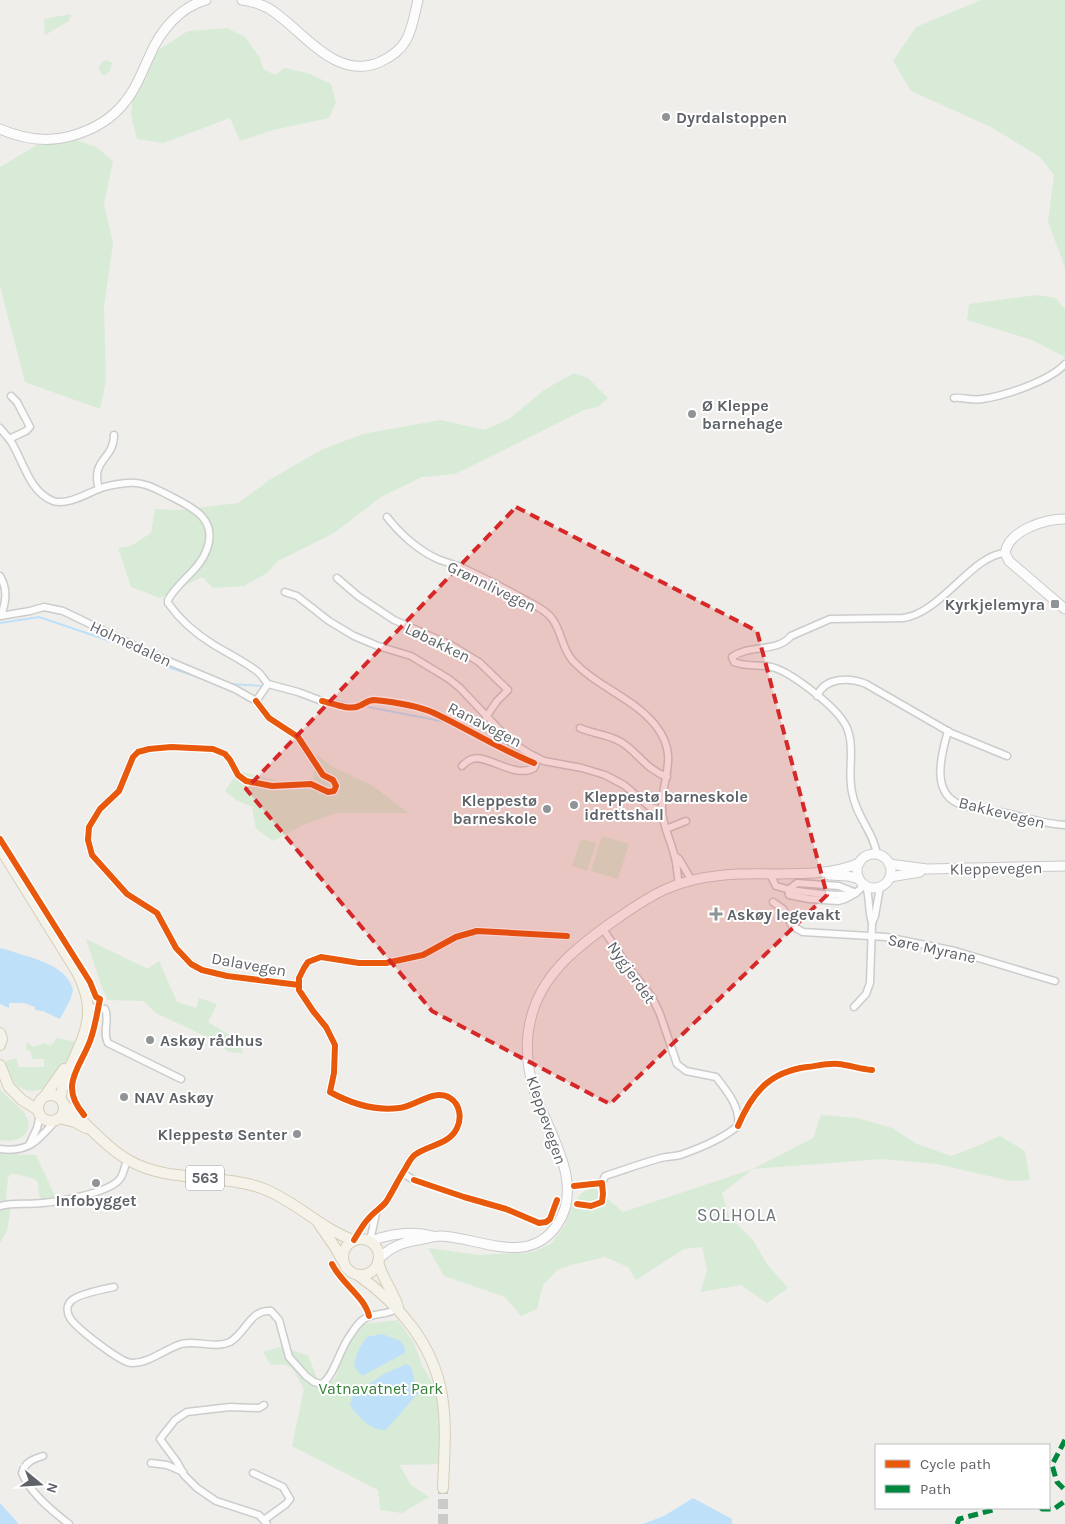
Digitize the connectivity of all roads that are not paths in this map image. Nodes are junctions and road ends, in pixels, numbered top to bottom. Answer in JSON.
{"nodes":[{"id":1,"x":206,"y":0,"type":"edge"},
{"id":2,"x":242,"y":0,"type":"edge"},
{"id":3,"x":418,"y":0,"type":"edge"},
{"id":4,"x":194,"y":2,"type":"edge"},
{"id":5,"x":0,"y":129,"type":"edge"},
{"id":6,"x":1065,"y":364,"type":"edge"},
{"id":7,"x":11,"y":396,"type":"dead end"},
{"id":8,"x":954,"y":398,"type":"dead end"},
{"id":9,"x":0,"y":428,"type":"edge"},
{"id":10,"x":114,"y":435,"type":"dead end"},
{"id":11,"x":9,"y":439,"type":"junction"},
{"id":12,"x":99,"y":489,"type":"junction"},
{"id":13,"x":387,"y":518,"type":"dead end"},
{"id":14,"x":1065,"y":519,"type":"edge"},
{"id":15,"x":1005,"y":553,"type":"junction"},
{"id":16,"x":0,"y":576,"type":"edge"},
{"id":17,"x":337,"y":578,"type":"dead end"},
{"id":18,"x":285,"y":592,"type":"dead end"},
{"id":19,"x":1065,"y":609,"type":"edge"},
{"id":20,"x":1,"y":616,"type":"edge"},
{"id":21,"x":268,"y":684,"type":"junction"},
{"id":22,"x":817,"y":696,"type":"junction"},
{"id":23,"x":256,"y":701,"type":"junction"},
{"id":24,"x":322,"y":701,"type":"dead end"},
{"id":25,"x":486,"y":717,"type":"junction"},
{"id":26,"x":580,"y":728,"type":"dead end"},
{"id":27,"x":948,"y":731,"type":"junction"},
{"id":28,"x":1006,"y":756,"type":"dead end"},
{"id":29,"x":538,"y":758,"type":"junction"},
{"id":30,"x":462,"y":766,"type":"dead end"},
{"id":31,"x":668,"y":777,"type":"junction"},
{"id":32,"x":267,"y":785,"type":"joint"},
{"id":33,"x":662,"y":810,"type":"junction"},
{"id":34,"x":686,"y":821,"type":"dead end"},
{"id":35,"x":1065,"y":826,"type":"edge"},
{"id":36,"x":666,"y":829,"type":"junction"},
{"id":37,"x":0,"y":848,"type":"edge"},
{"id":38,"x":877,"y":855,"type":"junction"},
{"id":39,"x":675,"y":856,"type":"junction"},
{"id":40,"x":859,"y":863,"type":"junction"},
{"id":41,"x":889,"y":864,"type":"junction"},
{"id":42,"x":1065,"y":866,"type":"edge"},
{"id":43,"x":927,"y":870,"type":"junction"},
{"id":44,"x":819,"y":872,"type":"junction"},
{"id":45,"x":770,"y":874,"type":"junction"},
{"id":46,"x":890,"y":877,"type":"junction"},
{"id":47,"x":692,"y":881,"type":"junction"},
{"id":48,"x":863,"y":883,"type":"junction"},
{"id":49,"x":679,"y":884,"type":"junction"},
{"id":50,"x":880,"y":888,"type":"junction"},
{"id":51,"x":788,"y":890,"type":"junction"},
{"id":52,"x":856,"y":893,"type":"junction"},
{"id":53,"x":773,"y":902,"type":"dead end"},
{"id":54,"x":872,"y":923,"type":"junction"},
{"id":55,"x":603,"y":929,"type":"junction"},
{"id":56,"x":567,"y":936,"type":"dead end"},
{"id":57,"x":872,"y":936,"type":"junction"},
{"id":58,"x":1055,"y":981,"type":"dead end"},
{"id":59,"x":299,"y":985,"type":"junction"},
{"id":60,"x":89,"y":1007,"type":"junction"},
{"id":61,"x":854,"y":1007,"type":"dead end"},
{"id":62,"x":0,"y":1033,"type":"edge"},
{"id":63,"x":0,"y":1045,"type":"edge"},
{"id":64,"x":75,"y":1054,"type":"junction"},
{"id":65,"x":0,"y":1065,"type":"edge"},
{"id":66,"x":5,"y":1078,"type":"junction"},
{"id":67,"x":181,"y":1079,"type":"dead end"},
{"id":68,"x":44,"y":1097,"type":"junction"},
{"id":69,"x":62,"y":1102,"type":"junction"},
{"id":70,"x":39,"y":1113,"type":"junction"},
{"id":71,"x":58,"y":1119,"type":"junction"},
{"id":72,"x":95,"y":1132,"type":"junction"},
{"id":73,"x":29,"y":1145,"type":"junction"},
{"id":74,"x":0,"y":1149,"type":"edge"},
{"id":75,"x":128,"y":1159,"type":"junction"},
{"id":76,"x":402,"y":1173,"type":"junction"},
{"id":77,"x":414,"y":1180,"type":"dead end"},
{"id":78,"x":602,"y":1183,"type":"dead end"},
{"id":79,"x":0,"y":1206,"type":"edge"},
{"id":80,"x":376,"y":1213,"type":"junction"},
{"id":81,"x":317,"y":1222,"type":"junction"},
{"id":82,"x":435,"y":1236,"type":"junction"},
{"id":83,"x":354,"y":1240,"type":"junction"},
{"id":84,"x":370,"y":1241,"type":"junction"},
{"id":85,"x":342,"y":1260,"type":"junction"},
{"id":86,"x":379,"y":1261,"type":"junction"},
{"id":87,"x":358,"y":1275,"type":"junction"},
{"id":88,"x":114,"y":1287,"type":"dead end"},
{"id":89,"x":398,"y":1308,"type":"junction"},
{"id":90,"x":264,"y":1405,"type":"dead end"},
{"id":91,"x":43,"y":1456,"type":"dead end"},
{"id":92,"x":151,"y":1463,"type":"dead end"},
{"id":93,"x":182,"y":1472,"type":"junction"},
{"id":94,"x":253,"y":1473,"type":"dead end"},
{"id":95,"x":444,"y":1488,"type":"tunnel mouth"},
{"id":96,"x":266,"y":1522,"type":"edge"},
{"id":97,"x":69,"y":1524,"type":"edge"}],
"edges":[{"from":1,"to":4,"type":"main road"},
{"from":2,"to":3,"type":"main road"},
{"from":4,"to":5,"type":"main road"},
{"from":6,"to":8,"type":"street"},
{"from":7,"to":11,"type":"street"},
{"from":9,"to":11,"type":"street"},
{"from":10,"to":12,"type":"street"},
{"from":11,"to":12,"type":"street"},
{"from":12,"to":21,"type":"street"},
{"from":13,"to":31,"type":"street","name":"Grønnlivegen"},
{"from":14,"to":15,"type":"main road"},
{"from":15,"to":19,"type":"main road"},
{"from":15,"to":22,"type":"street"},
{"from":16,"to":20,"type":"street","name":"Holmedalen"},
{"from":17,"to":25,"type":"street","name":"Løbakken"},
{"from":18,"to":25,"type":"street","name":"Ranavegen"},
{"from":20,"to":23,"type":"street","name":"Holmedalen"},
{"from":21,"to":23,"type":"street"},
{"from":21,"to":24,"type":"street"},
{"from":22,"to":27,"type":"street"},
{"from":22,"to":38,"type":"street"},
{"from":23,"to":32,"type":"street","name":"Holmedalen"},
{"from":25,"to":29,"type":"street","name":"Ranavegen"},
{"from":26,"to":31,"type":"street"},
{"from":27,"to":28,"type":"street"},
{"from":27,"to":35,"type":"street","name":"Bakkevegen"},
{"from":29,"to":30,"type":"street","name":"Ranavegen"},
{"from":29,"to":33,"type":"street","name":"Ranavegen"},
{"from":31,"to":33,"type":"street","name":"Grønnlivegen"},
{"from":32,"to":59,"type":"street","name":"Dalavegen"},
{"from":33,"to":36,"type":"street","name":"Grønnlivegen"},
{"from":34,"to":36,"type":"street"},
{"from":36,"to":39,"type":"street","name":"Grønnlivegen"},
{"from":37,"to":60,"type":"main road"},
{"from":38,"to":40,"type":"main road"},
{"from":38,"to":41,"type":"main road"},
{"from":39,"to":47,"type":"street","name":"Grønnlivegen"},
{"from":39,"to":49,"type":"street","name":"Grønnlivegen"},
{"from":40,"to":44,"type":"main road","name":"Kleppevegen"},
{"from":40,"to":48,"type":"main road"},
{"from":41,"to":43,"type":"main road","name":"Kleppevegen"},
{"from":41,"to":46,"type":"main road"},
{"from":42,"to":43,"type":"main road","name":"Kleppevegen"},
{"from":43,"to":46,"type":"main road","name":"Kleppevegen"},
{"from":44,"to":45,"type":"main road","name":"Kleppevegen"},
{"from":44,"to":48,"type":"main road","name":"Kleppevegen"},
{"from":45,"to":47,"type":"main road","name":"Kleppevegen"},
{"from":45,"to":51,"type":"street"},
{"from":46,"to":50,"type":"main road"},
{"from":47,"to":49,"type":"main road","name":"Kleppevegen"},
{"from":48,"to":50,"type":"main road"},
{"from":48,"to":52,"type":"street"},
{"from":48,"to":54,"type":"street"},
{"from":49,"to":55,"type":"main road","name":"Kleppevegen"},
{"from":50,"to":54,"type":"street"},
{"from":51,"to":52,"type":"street"},
{"from":51,"to":52,"type":"street"},
{"from":53,"to":57,"type":"street"},
{"from":54,"to":57,"type":"street"},
{"from":55,"to":78,"type":"street","name":"Nygjerdet"},
{"from":55,"to":82,"type":"main road","name":"Kleppevegen"},
{"from":56,"to":59,"type":"street"},
{"from":57,"to":58,"type":"street","name":"Søre Myrane"},
{"from":57,"to":61,"type":"street","name":"Søre Myrane"},
{"from":59,"to":76,"type":"street"},
{"from":60,"to":64,"type":"main road"},
{"from":60,"to":67,"type":"street"},
{"from":62,"to":63,"type":"main road"},
{"from":64,"to":68,"type":"main road"},
{"from":64,"to":69,"type":"main road"},
{"from":65,"to":66,"type":"main road","number":"563"},
{"from":66,"to":68,"type":"main road","number":"563"},
{"from":66,"to":70,"type":"main road","number":"563"},
{"from":68,"to":69,"type":"main road","number":"563"},
{"from":68,"to":70,"type":"main road"},
{"from":69,"to":71,"type":"main road"},
{"from":69,"to":72,"type":"main road","number":"563"},
{"from":70,"to":71,"type":"main road","number":"563"},
{"from":70,"to":73,"type":"street"},
{"from":71,"to":72,"type":"main road","number":"563"},
{"from":71,"to":73,"type":"street"},
{"from":72,"to":75,"type":"main road","number":"563"},
{"from":73,"to":74,"type":"street"},
{"from":75,"to":79,"type":"street"},
{"from":75,"to":81,"type":"main road","number":"563"},
{"from":76,"to":77,"type":"street"},
{"from":76,"to":80,"type":"street"},
{"from":80,"to":83,"type":"street"},
{"from":80,"to":84,"type":"street"},
{"from":81,"to":83,"type":"main road","number":"563"},
{"from":81,"to":85,"type":"main road","number":"563"},
{"from":82,"to":84,"type":"main road","name":"Kleppevegen"},
{"from":82,"to":86,"type":"main road","name":"Kleppevegen"},
{"from":83,"to":84,"type":"main road","number":"563"},
{"from":83,"to":85,"type":"main road"},
{"from":84,"to":86,"type":"main road","number":"563"},
{"from":85,"to":87,"type":"main road","number":"563"},
{"from":86,"to":87,"type":"main road"},
{"from":86,"to":89,"type":"main road","number":"563"},
{"from":87,"to":89,"type":"main road","number":"563"},
{"from":88,"to":89,"type":"street"},
{"from":89,"to":95,"type":"main road","number":"563"},
{"from":90,"to":93,"type":"street"},
{"from":91,"to":97,"type":"street"},
{"from":92,"to":93,"type":"street"},
{"from":93,"to":96,"type":"street"},
{"from":94,"to":96,"type":"street"}]}
